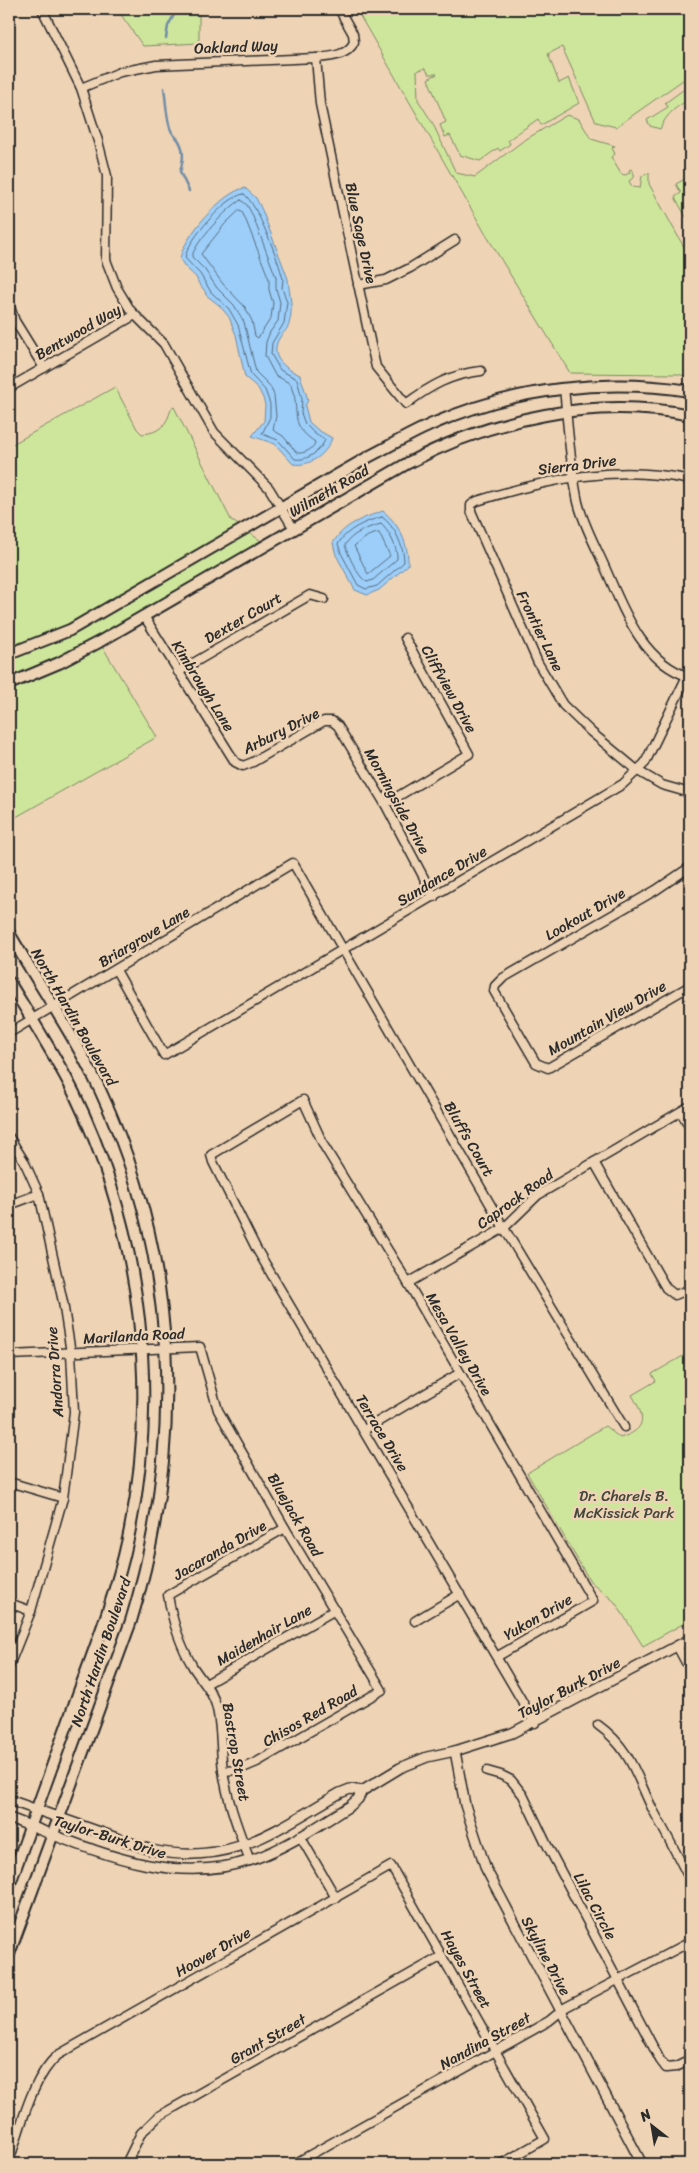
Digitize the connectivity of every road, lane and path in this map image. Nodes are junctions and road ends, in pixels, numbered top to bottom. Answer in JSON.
{"nodes":[{"id":1,"x":42,"y":9,"type":"edge"},
{"id":2,"x":339,"y":9,"type":"edge"},
{"id":3,"x":316,"y":58,"type":"junction"},
{"id":4,"x":81,"y":88,"type":"junction"},
{"id":5,"x":455,"y":240,"type":"dead end"},
{"id":6,"x":358,"y":285,"type":"junction"},
{"id":7,"x":9,"y":304,"type":"edge"},
{"id":8,"x":135,"y":315,"type":"junction"},
{"id":9,"x":44,"y":368,"type":"junction"},
{"id":10,"x":481,"y":371,"type":"dead end"},
{"id":11,"x":9,"y":388,"type":"edge"},
{"id":12,"x":564,"y":388,"type":"junction"},
{"id":13,"x":690,"y":390,"type":"edge"},
{"id":14,"x":567,"y":412,"type":"junction"},
{"id":15,"x":690,"y":415,"type":"edge"},
{"id":16,"x":574,"y":477,"type":"junction"},
{"id":17,"x":690,"y":480,"type":"edge"},
{"id":18,"x":471,"y":505,"type":"joint"},
{"id":19,"x":282,"y":508,"type":"junction"},
{"id":20,"x":294,"y":529,"type":"junction"},
{"id":21,"x":324,"y":599,"type":"dead end"},
{"id":22,"x":144,"y":616,"type":"junction"},
{"id":23,"x":405,"y":638,"type":"dead end"},
{"id":24,"x":9,"y":654,"type":"edge"},
{"id":25,"x":178,"y":672,"type":"junction"},
{"id":26,"x":688,"y":677,"type":"edge"},
{"id":27,"x":9,"y":684,"type":"edge"},
{"id":28,"x":332,"y":721,"type":"joint"},
{"id":29,"x":243,"y":766,"type":"joint"},
{"id":30,"x":638,"y":771,"type":"junction"},
{"id":31,"x":690,"y":793,"type":"edge"},
{"id":32,"x":385,"y":804,"type":"junction"},
{"id":33,"x":293,"y":863,"type":"joint"},
{"id":34,"x":690,"y":867,"type":"edge"},
{"id":35,"x":434,"y":896,"type":"junction"},
{"id":36,"x":9,"y":932,"type":"edge"},
{"id":37,"x":343,"y":950,"type":"junction"},
{"id":38,"x":116,"y":970,"type":"junction"},
{"id":39,"x":9,"y":982,"type":"edge"},
{"id":40,"x":495,"y":986,"type":"joint"},
{"id":41,"x":690,"y":986,"type":"edge"},
{"id":42,"x":53,"y":1007,"type":"junction"},
{"id":43,"x":32,"y":1020,"type":"junction"},
{"id":44,"x":9,"y":1033,"type":"edge"},
{"id":45,"x":690,"y":1106,"type":"edge"},
{"id":46,"x":681,"y":1112,"type":"junction"},
{"id":47,"x":690,"y":1128,"type":"edge"},
{"id":48,"x":9,"y":1137,"type":"edge"},
{"id":49,"x":211,"y":1154,"type":"joint"},
{"id":50,"x":594,"y":1162,"type":"junction"},
{"id":51,"x":39,"y":1194,"type":"junction"},
{"id":52,"x":9,"y":1205,"type":"edge"},
{"id":53,"x":504,"y":1228,"type":"junction"},
{"id":54,"x":408,"y":1283,"type":"junction"},
{"id":55,"x":690,"y":1289,"type":"edge"},
{"id":56,"x":200,"y":1347,"type":"joint"},
{"id":57,"x":142,"y":1348,"type":"junction"},
{"id":58,"x":166,"y":1348,"type":"junction"},
{"id":59,"x":71,"y":1354,"type":"junction"},
{"id":60,"x":9,"y":1355,"type":"edge"},
{"id":61,"x":460,"y":1373,"type":"junction"},
{"id":62,"x":624,"y":1427,"type":"dead end"},
{"id":63,"x":364,"y":1430,"type":"junction"},
{"id":64,"x":9,"y":1482,"type":"edge"},
{"id":65,"x":62,"y":1498,"type":"junction"},
{"id":66,"x":285,"y":1528,"type":"junction"},
{"id":67,"x":460,"y":1594,"type":"junction"},
{"id":68,"x":168,"y":1595,"type":"joint"},
{"id":69,"x":593,"y":1601,"type":"joint"},
{"id":70,"x":9,"y":1603,"type":"edge"},
{"id":71,"x":335,"y":1610,"type":"junction"},
{"id":72,"x":31,"y":1611,"type":"junction"},
{"id":73,"x":415,"y":1621,"type":"dead end"},
{"id":74,"x":690,"y":1639,"type":"edge"},
{"id":75,"x":677,"y":1646,"type":"junction"},
{"id":76,"x":498,"y":1656,"type":"junction"},
{"id":77,"x":9,"y":1666,"type":"edge"},
{"id":78,"x":690,"y":1670,"type":"edge"},
{"id":79,"x":206,"y":1684,"type":"junction"},
{"id":80,"x":382,"y":1690,"type":"joint"},
{"id":81,"x":535,"y":1722,"type":"junction"},
{"id":82,"x":598,"y":1725,"type":"dead end"},
{"id":83,"x":455,"y":1750,"type":"junction"},
{"id":84,"x":223,"y":1771,"type":"junction"},
{"id":85,"x":487,"y":1771,"type":"dead end"},
{"id":86,"x":362,"y":1791,"type":"junction"},
{"id":87,"x":9,"y":1800,"type":"edge"},
{"id":88,"x":36,"y":1810,"type":"junction"},
{"id":89,"x":58,"y":1817,"type":"junction"},
{"id":90,"x":9,"y":1818,"type":"edge"},
{"id":91,"x":31,"y":1826,"type":"junction"},
{"id":92,"x":51,"y":1835,"type":"junction"},
{"id":93,"x":300,"y":1836,"type":"junction"},
{"id":94,"x":244,"y":1845,"type":"junction"},
{"id":95,"x":250,"y":1860,"type":"junction"},
{"id":96,"x":391,"y":1866,"type":"joint"},
{"id":97,"x":690,"y":1880,"type":"edge"},
{"id":98,"x":9,"y":1886,"type":"edge"},
{"id":99,"x":336,"y":1898,"type":"junction"},
{"id":100,"x":690,"y":1942,"type":"edge"},
{"id":101,"x":9,"y":1954,"type":"edge"},
{"id":102,"x":442,"y":1956,"type":"junction"},
{"id":103,"x":618,"y":1980,"type":"junction"},
{"id":104,"x":560,"y":2012,"type":"junction"},
{"id":105,"x":495,"y":2050,"type":"junction"},
{"id":106,"x":690,"y":2060,"type":"edge"},
{"id":107,"x":9,"y":2161,"type":"edge"},
{"id":108,"x":126,"y":2164,"type":"edge"},
{"id":109,"x":294,"y":2164,"type":"edge"},
{"id":110,"x":501,"y":2164,"type":"edge"},
{"id":111,"x":642,"y":2164,"type":"edge"}],
"edges":[{"from":1,"to":4,"type":"street"},
{"from":2,"to":3,"type":"street","name":"Oakland Way"},
{"from":3,"to":4,"type":"street","name":"Oakland Way"},
{"from":3,"to":6,"type":"street","name":"Blue Sage Drive"},
{"from":4,"to":8,"type":"street"},
{"from":5,"to":6,"type":"street"},
{"from":6,"to":10,"type":"street","name":"Blue Sage Drive"},
{"from":7,"to":9,"type":"street"},
{"from":8,"to":9,"type":"street","name":"Bentwood Way"},
{"from":8,"to":19,"type":"street"},
{"from":9,"to":11,"type":"street","name":"Bentwood Way"},
{"from":12,"to":13,"type":"main road","name":"Wilmeth Road"},
{"from":12,"to":14,"type":"street"},
{"from":12,"to":19,"type":"main road","name":"Wilmeth Road"},
{"from":14,"to":15,"type":"main road","name":"Wilmeth Road"},
{"from":14,"to":16,"type":"street"},
{"from":14,"to":20,"type":"main road","name":"Wilmeth Road"},
{"from":16,"to":17,"type":"street","name":"Sierra Drive"},
{"from":16,"to":18,"type":"street","name":"Sierra Drive"},
{"from":16,"to":26,"type":"street"},
{"from":18,"to":30,"type":"street","name":"Frontier Lane"},
{"from":19,"to":20,"type":"street"},
{"from":19,"to":24,"type":"main road","name":"Wilmeth Road"},
{"from":20,"to":22,"type":"main road","name":"Wilmeth Road"},
{"from":21,"to":25,"type":"street","name":"Dexter Court"},
{"from":22,"to":25,"type":"street","name":"Kimbrough Lane"},
{"from":22,"to":27,"type":"main road","name":"Wilmeth Road"},
{"from":23,"to":32,"type":"street","name":"Cliffview Drive"},
{"from":25,"to":29,"type":"street","name":"Kimbrough Lane"},
{"from":26,"to":30,"type":"street","name":"Sundance Drive"},
{"from":28,"to":29,"type":"street","name":"Arbury Drive"},
{"from":28,"to":32,"type":"street","name":"Morningside Drive"},
{"from":30,"to":31,"type":"street","name":"Frontier Lane"},
{"from":30,"to":35,"type":"street","name":"Sundance Drive"},
{"from":32,"to":35,"type":"street","name":"Morningside Drive"},
{"from":33,"to":37,"type":"street","name":"Bluffs Court"},
{"from":33,"to":38,"type":"street","name":"Briargrove Lane"},
{"from":34,"to":40,"type":"street","name":"Lookout Drive"},
{"from":35,"to":37,"type":"street","name":"Sundance Drive"},
{"from":36,"to":42,"type":"main road","name":"North Hardin Boulevard"},
{"from":37,"to":38,"type":"street","name":"Sundance Drive"},
{"from":37,"to":53,"type":"street","name":"Bluffs Court"},
{"from":38,"to":42,"type":"street","name":"Briargrove Lane"},
{"from":39,"to":43,"type":"main road","name":"North Hardin Boulevard"},
{"from":40,"to":41,"type":"street","name":"Mountain View Drive"},
{"from":42,"to":43,"type":"street","name":"Briargrove Lane"},
{"from":42,"to":58,"type":"main road","name":"North Hardin Boulevard"},
{"from":43,"to":44,"type":"street","name":"Briargrove Lane"},
{"from":43,"to":57,"type":"main road","name":"North Hardin Boulevard"},
{"from":45,"to":46,"type":"street","name":"Caprock Road"},
{"from":46,"to":47,"type":"street"},
{"from":46,"to":50,"type":"street","name":"Caprock Road"},
{"from":48,"to":51,"type":"street","name":"Andorra Drive"},
{"from":49,"to":54,"type":"street","name":"Mesa Valley Drive"},
{"from":49,"to":63,"type":"street","name":"Terrace Drive"},
{"from":50,"to":53,"type":"street","name":"Caprock Road"},
{"from":50,"to":55,"type":"street"},
{"from":51,"to":52,"type":"street"},
{"from":51,"to":59,"type":"street","name":"Andorra Drive"},
{"from":53,"to":54,"type":"street","name":"Caprock Road"},
{"from":53,"to":62,"type":"street","name":"Bluffs Court"},
{"from":54,"to":61,"type":"street","name":"Mesa Valley Drive"},
{"from":56,"to":58,"type":"street","name":"Marilanda Road"},
{"from":56,"to":66,"type":"street","name":"Bluejack Road"},
{"from":57,"to":58,"type":"street","name":"Marilanda Road"},
{"from":57,"to":59,"type":"street","name":"Marilanda Road"},
{"from":57,"to":88,"type":"main road","name":"North Hardin Boulevard"},
{"from":58,"to":89,"type":"main road","name":"North Hardin Boulevard"},
{"from":59,"to":60,"type":"street","name":"Marilanda Road"},
{"from":59,"to":65,"type":"street","name":"Andorra Drive"},
{"from":61,"to":63,"type":"street"},
{"from":61,"to":69,"type":"street","name":"Mesa Valley Drive"},
{"from":63,"to":67,"type":"street","name":"Terrace Drive"},
{"from":64,"to":65,"type":"street"},
{"from":65,"to":72,"type":"street","name":"Andorra Drive"},
{"from":66,"to":68,"type":"street","name":"Jacaranda Drive"},
{"from":66,"to":71,"type":"street","name":"Bluejack Road"},
{"from":67,"to":73,"type":"street"},
{"from":67,"to":76,"type":"street","name":"Terrace Drive"},
{"from":68,"to":79,"type":"street","name":"Bastrop Street"},
{"from":69,"to":76,"type":"street","name":"Yukon Drive"},
{"from":70,"to":72,"type":"street"},
{"from":71,"to":79,"type":"street","name":"Maidenhair Lane"},
{"from":71,"to":80,"type":"street","name":"Bluejack Road"},
{"from":72,"to":77,"type":"street","name":"Andorra Drive"},
{"from":74,"to":75,"type":"street","name":"Taylor Burk Drive"},
{"from":75,"to":78,"type":"street"},
{"from":75,"to":81,"type":"street","name":"Taylor Burk Drive"},
{"from":76,"to":81,"type":"street","name":"Terrace Drive"},
{"from":79,"to":84,"type":"street","name":"Bastrop Street"},
{"from":80,"to":84,"type":"street","name":"Chisos Red Road"},
{"from":81,"to":83,"type":"street","name":"Taylor Burk Drive"},
{"from":82,"to":97,"type":"street"},
{"from":83,"to":86,"type":"street","name":"Taylor-Burk Drive"},
{"from":83,"to":104,"type":"street","name":"Skyline Drive"},
{"from":84,"to":94,"type":"street","name":"Bastrop Street"},
{"from":85,"to":103,"type":"street","name":"Lilac Circle"},
{"from":86,"to":93,"type":"street","name":"Taylor-Burk Drive"},
{"from":86,"to":94,"type":"street","name":"Taylor-Burk Drive"},
{"from":87,"to":88,"type":"street","name":"Taylor-Burk Drive"},
{"from":88,"to":89,"type":"street","name":"Taylor-Burk Drive"},
{"from":88,"to":91,"type":"main road","name":"North Hardin Boulevard"},
{"from":89,"to":92,"type":"main road","name":"North Hardin Boulevard"},
{"from":89,"to":94,"type":"street","name":"Taylor-Burk Drive"},
{"from":90,"to":91,"type":"street","name":"Taylor-Burk Drive"},
{"from":91,"to":92,"type":"street","name":"Taylor-Burk Drive"},
{"from":91,"to":98,"type":"main road","name":"North Hardin Boulevard"},
{"from":92,"to":95,"type":"street","name":"Taylor-Burk Drive"},
{"from":92,"to":101,"type":"main road","name":"North Hardin Boulevard"},
{"from":93,"to":95,"type":"street","name":"Taylor-Burk Drive"},
{"from":93,"to":99,"type":"street"},
{"from":94,"to":95,"type":"street","name":"Bastrop Street"},
{"from":96,"to":99,"type":"street","name":"Hoover Drive"},
{"from":96,"to":102,"type":"street","name":"Hayes Street"},
{"from":99,"to":107,"type":"street","name":"Hoover Drive"},
{"from":100,"to":103,"type":"street","name":"Nandina Street"},
{"from":102,"to":105,"type":"street","name":"Hayes Street"},
{"from":102,"to":108,"type":"street","name":"Grant Street"},
{"from":103,"to":104,"type":"street","name":"Nandina Street"},
{"from":103,"to":106,"type":"street","name":"Lilac Circle"},
{"from":104,"to":105,"type":"street","name":"Nandina Street"},
{"from":104,"to":111,"type":"street","name":"Skyline Drive"},
{"from":105,"to":109,"type":"street","name":"Nandina Street"},
{"from":105,"to":110,"type":"street","name":"Hayes Street"}]}
